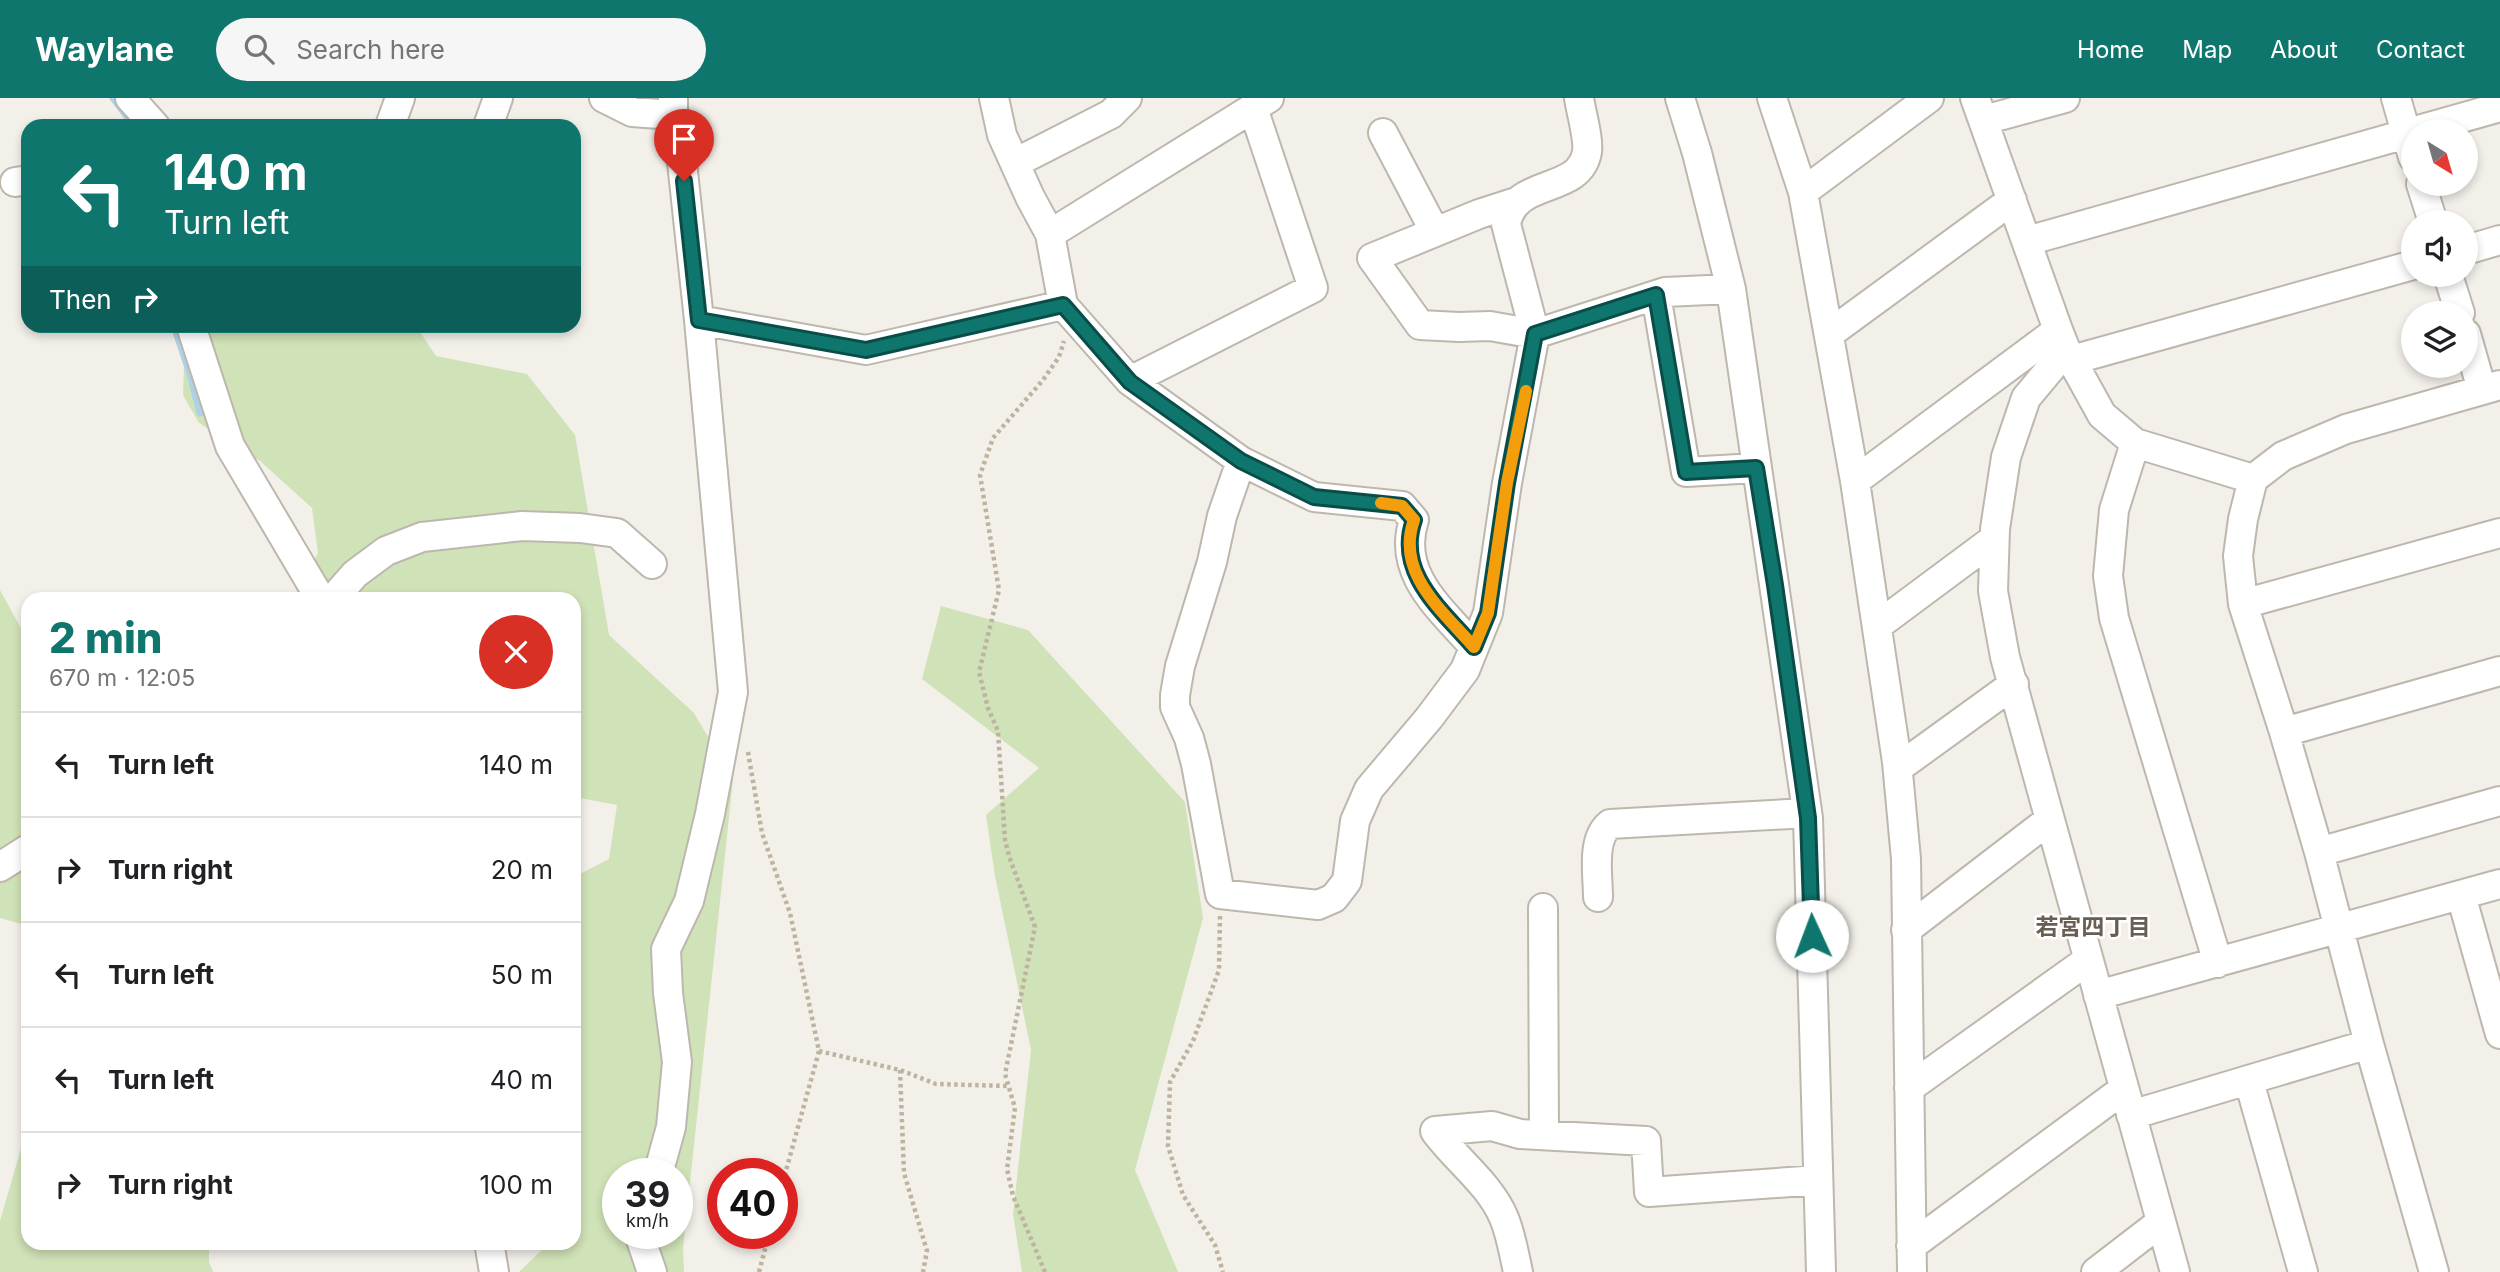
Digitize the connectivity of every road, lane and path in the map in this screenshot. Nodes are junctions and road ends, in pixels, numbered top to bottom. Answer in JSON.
{"nodes":[{"id":1,"x":130,"y":98,"type":"edge"},
{"id":2,"x":400,"y":98,"type":"edge"},
{"id":3,"x":498,"y":98,"type":"edge"},
{"id":4,"x":604,"y":98,"type":"edge"},
{"id":5,"x":994,"y":98,"type":"edge"},
{"id":6,"x":1127,"y":98,"type":"edge"},
{"id":7,"x":1579,"y":98,"type":"edge"},
{"id":8,"x":1680,"y":98,"type":"edge"},
{"id":9,"x":1772,"y":98,"type":"edge"},
{"id":10,"x":1929,"y":98,"type":"edge"},
{"id":11,"x":2065,"y":98,"type":"edge"},
{"id":12,"x":2396,"y":98,"type":"edge"},
{"id":13,"x":1261,"y":103,"type":"edge"},
{"id":14,"x":673,"y":107,"type":"edge"},
{"id":15,"x":2500,"y":107,"type":"edge"},
{"id":16,"x":1980,"y":109,"type":"edge"},
{"id":17,"x":149,"y":119,"type":"edge"},
{"id":18,"x":392,"y":119,"type":"edge"},
{"id":19,"x":490,"y":119,"type":"edge"},
{"id":20,"x":2404,"y":119,"type":"edge"},
{"id":21,"x":2466,"y":119,"type":"edge"},
{"id":22,"x":1382,"y":133,"type":"dead end"},
{"id":23,"x":2401,"y":141,"type":"edge"},
{"id":24,"x":1015,"y":163,"type":"junction"},
{"id":25,"x":1802,"y":192,"type":"junction"},
{"id":26,"x":2012,"y":200,"type":"junction"},
{"id":27,"x":1513,"y":203,"type":"junction"},
{"id":28,"x":1435,"y":232,"type":"junction"},
{"id":29,"x":1050,"y":234,"type":"junction"},
{"id":30,"x":2027,"y":240,"type":"junction"},
{"id":31,"x":2500,"y":240,"type":"edge"},
{"id":32,"x":2478,"y":246,"type":"edge"},
{"id":33,"x":2401,"y":268,"type":"edge"},
{"id":34,"x":1731,"y":289,"type":"junction"},
{"id":35,"x":1656,"y":295,"type":"junction"},
{"id":36,"x":1063,"y":305,"type":"junction"},
{"id":37,"x":699,"y":320,"type":"junction"},
{"id":38,"x":193,"y":333,"type":"edge"},
{"id":39,"x":1535,"y":334,"type":"junction"},
{"id":40,"x":1829,"y":334,"type":"junction"},
{"id":41,"x":2065,"y":347,"type":"junction"},
{"id":42,"x":2478,"y":359,"type":"edge"},
{"id":43,"x":1130,"y":382,"type":"junction"},
{"id":44,"x":2491,"y":387,"type":"edge"},
{"id":45,"x":2135,"y":443,"type":"junction"},
{"id":46,"x":1241,"y":461,"type":"junction"},
{"id":47,"x":1756,"y":468,"type":"junction"},
{"id":48,"x":2253,"y":479,"type":"junction"},
{"id":49,"x":1856,"y":481,"type":"junction"},
{"id":50,"x":2500,"y":533,"type":"edge"},
{"id":51,"x":1994,"y":538,"type":"junction"},
{"id":52,"x":652,"y":564,"type":"dead end"},
{"id":53,"x":316,"y":592,"type":"edge"},
{"id":54,"x":339,"y":592,"type":"edge"},
{"id":55,"x":2243,"y":604,"type":"junction"},
{"id":56,"x":1877,"y":626,"type":"junction"},
{"id":57,"x":1474,"y":647,"type":"junction"},
{"id":58,"x":2500,"y":671,"type":"edge"},
{"id":59,"x":2014,"y":684,"type":"junction"},
{"id":60,"x":2284,"y":732,"type":"junction"},
{"id":61,"x":746,"y":741,"type":"dead end"},
{"id":62,"x":1898,"y":768,"type":"junction"},
{"id":63,"x":2500,"y":802,"type":"edge"},
{"id":64,"x":1807,"y":813,"type":"junction"},
{"id":65,"x":2049,"y":820,"type":"junction"},
{"id":66,"x":2319,"y":852,"type":"junction"},
{"id":67,"x":21,"y":854,"type":"edge"},
{"id":68,"x":0,"y":867,"type":"edge"},
{"id":69,"x":2500,"y":884,"type":"edge"},
{"id":70,"x":1220,"y":894,"type":"junction"},
{"id":71,"x":2460,"y":895,"type":"junction"},
{"id":72,"x":1598,"y":897,"type":"dead end"},
{"id":73,"x":1543,"y":908,"type":"dead end"},
{"id":74,"x":2339,"y":929,"type":"junction"},
{"id":75,"x":1906,"y":930,"type":"junction"},
{"id":76,"x":2088,"y":960,"type":"junction"},
{"id":77,"x":2218,"y":963,"type":"junction"},
{"id":78,"x":2098,"y":995,"type":"junction"},
{"id":79,"x":2500,"y":1034,"type":"edge"},
{"id":80,"x":2369,"y":1044,"type":"junction"},
{"id":81,"x":819,"y":1051,"type":"junction"},
{"id":82,"x":900,"y":1070,"type":"junction"},
{"id":83,"x":2249,"y":1081,"type":"junction"},
{"id":84,"x":1008,"y":1086,"type":"junction"},
{"id":85,"x":1909,"y":1088,"type":"junction"},
{"id":86,"x":2128,"y":1102,"type":"junction"},
{"id":87,"x":1544,"y":1135,"type":"junction"},
{"id":88,"x":662,"y":1158,"type":"edge"},
{"id":89,"x":789,"y":1158,"type":"edge"},
{"id":90,"x":1818,"y":1180,"type":"junction"},
{"id":91,"x":2161,"y":1222,"type":"junction"},
{"id":92,"x":644,"y":1249,"type":"edge"},
{"id":93,"x":765,"y":1249,"type":"edge"},
{"id":94,"x":490,"y":1250,"type":"edge"},
{"id":95,"x":1911,"y":1259,"type":"edge"},
{"id":96,"x":494,"y":1272,"type":"edge"},
{"id":97,"x":652,"y":1272,"type":"edge"},
{"id":98,"x":759,"y":1272,"type":"edge"},
{"id":99,"x":923,"y":1272,"type":"edge"},
{"id":100,"x":1045,"y":1272,"type":"edge"},
{"id":101,"x":1223,"y":1272,"type":"edge"},
{"id":102,"x":1518,"y":1272,"type":"edge"},
{"id":103,"x":1821,"y":1272,"type":"edge"},
{"id":104,"x":2096,"y":1272,"type":"edge"},
{"id":105,"x":2175,"y":1272,"type":"edge"},
{"id":106,"x":2303,"y":1272,"type":"edge"},
{"id":107,"x":2434,"y":1272,"type":"edge"}],
"edges":[{"from":1,"to":17,"type":"street"},
{"from":2,"to":18,"type":"street"},
{"from":3,"to":19,"type":"street"},
{"from":4,"to":14,"type":"street"},
{"from":5,"to":24,"type":"street"},
{"from":6,"to":24,"type":"street"},
{"from":7,"to":27,"type":"street"},
{"from":8,"to":34,"type":"street"},
{"from":9,"to":25,"type":"street"},
{"from":10,"to":25,"type":"street"},
{"from":11,"to":16,"type":"street"},
{"from":12,"to":20,"type":"street"},
{"from":13,"to":29,"type":"street"},
{"from":13,"to":43,"type":"street"},
{"from":14,"to":37,"type":"street"},
{"from":15,"to":21,"type":"street"},
{"from":16,"to":26,"type":"street"},
{"from":22,"to":28,"type":"street"},
{"from":23,"to":30,"type":"street"},
{"from":24,"to":29,"type":"street"},
{"from":25,"to":40,"type":"street"},
{"from":26,"to":30,"type":"street"},
{"from":26,"to":40,"type":"street"},
{"from":27,"to":28,"type":"street"},
{"from":27,"to":39,"type":"street"},
{"from":28,"to":39,"type":"street"},
{"from":29,"to":36,"type":"street"},
{"from":30,"to":41,"type":"street"},
{"from":31,"to":32,"type":"street"},
{"from":33,"to":41,"type":"street"},
{"from":34,"to":35,"type":"street"},
{"from":34,"to":47,"type":"street"},
{"from":35,"to":39,"type":"street"},
{"from":35,"to":47,"type":"street"},
{"from":36,"to":37,"type":"street"},
{"from":36,"to":43,"type":"street"},
{"from":36,"to":84,"type":"path"},
{"from":37,"to":88,"type":"street"},
{"from":38,"to":53,"type":"street"},
{"from":39,"to":57,"type":"street"},
{"from":40,"to":49,"type":"street"},
{"from":41,"to":45,"type":"street"},
{"from":41,"to":49,"type":"street"},
{"from":41,"to":51,"type":"street"},
{"from":42,"to":44,"type":"street"},
{"from":43,"to":46,"type":"street"},
{"from":44,"to":48,"type":"street"},
{"from":45,"to":48,"type":"street"},
{"from":45,"to":77,"type":"street"},
{"from":46,"to":57,"type":"street"},
{"from":46,"to":70,"type":"street"},
{"from":47,"to":64,"type":"street"},
{"from":48,"to":55,"type":"street"},
{"from":49,"to":56,"type":"street"},
{"from":50,"to":55,"type":"street"},
{"from":51,"to":56,"type":"street"},
{"from":51,"to":59,"type":"street"},
{"from":52,"to":54,"type":"street"},
{"from":55,"to":60,"type":"street"},
{"from":56,"to":62,"type":"street"},
{"from":57,"to":70,"type":"street"},
{"from":58,"to":60,"type":"street"},
{"from":59,"to":62,"type":"street"},
{"from":59,"to":65,"type":"street"},
{"from":60,"to":66,"type":"street"},
{"from":61,"to":81,"type":"path"},
{"from":62,"to":75,"type":"street"},
{"from":63,"to":66,"type":"street"},
{"from":64,"to":72,"type":"street"},
{"from":64,"to":90,"type":"street"},
{"from":65,"to":75,"type":"street"},
{"from":65,"to":76,"type":"street"},
{"from":66,"to":74,"type":"street"},
{"from":67,"to":68,"type":"street"},
{"from":69,"to":71,"type":"street"},
{"from":70,"to":101,"type":"path"},
{"from":71,"to":74,"type":"street"},
{"from":71,"to":79,"type":"street"},
{"from":73,"to":87,"type":"street"},
{"from":74,"to":77,"type":"street"},
{"from":74,"to":80,"type":"street"},
{"from":75,"to":85,"type":"street"},
{"from":76,"to":78,"type":"street"},
{"from":76,"to":85,"type":"street"},
{"from":77,"to":78,"type":"street"},
{"from":78,"to":86,"type":"street"},
{"from":80,"to":83,"type":"street"},
{"from":80,"to":107,"type":"street"},
{"from":81,"to":82,"type":"path"},
{"from":81,"to":89,"type":"path"},
{"from":82,"to":84,"type":"path"},
{"from":82,"to":99,"type":"path"},
{"from":83,"to":86,"type":"street"},
{"from":83,"to":106,"type":"street"},
{"from":84,"to":100,"type":"path"},
{"from":85,"to":95,"type":"street"},
{"from":86,"to":91,"type":"street"},
{"from":86,"to":95,"type":"street"},
{"from":87,"to":90,"type":"street"},
{"from":87,"to":102,"type":"street"},
{"from":90,"to":103,"type":"street"},
{"from":91,"to":104,"type":"street"},
{"from":91,"to":105,"type":"street"},
{"from":92,"to":97,"type":"street"},
{"from":93,"to":98,"type":"path"},
{"from":94,"to":96,"type":"street"}]}
